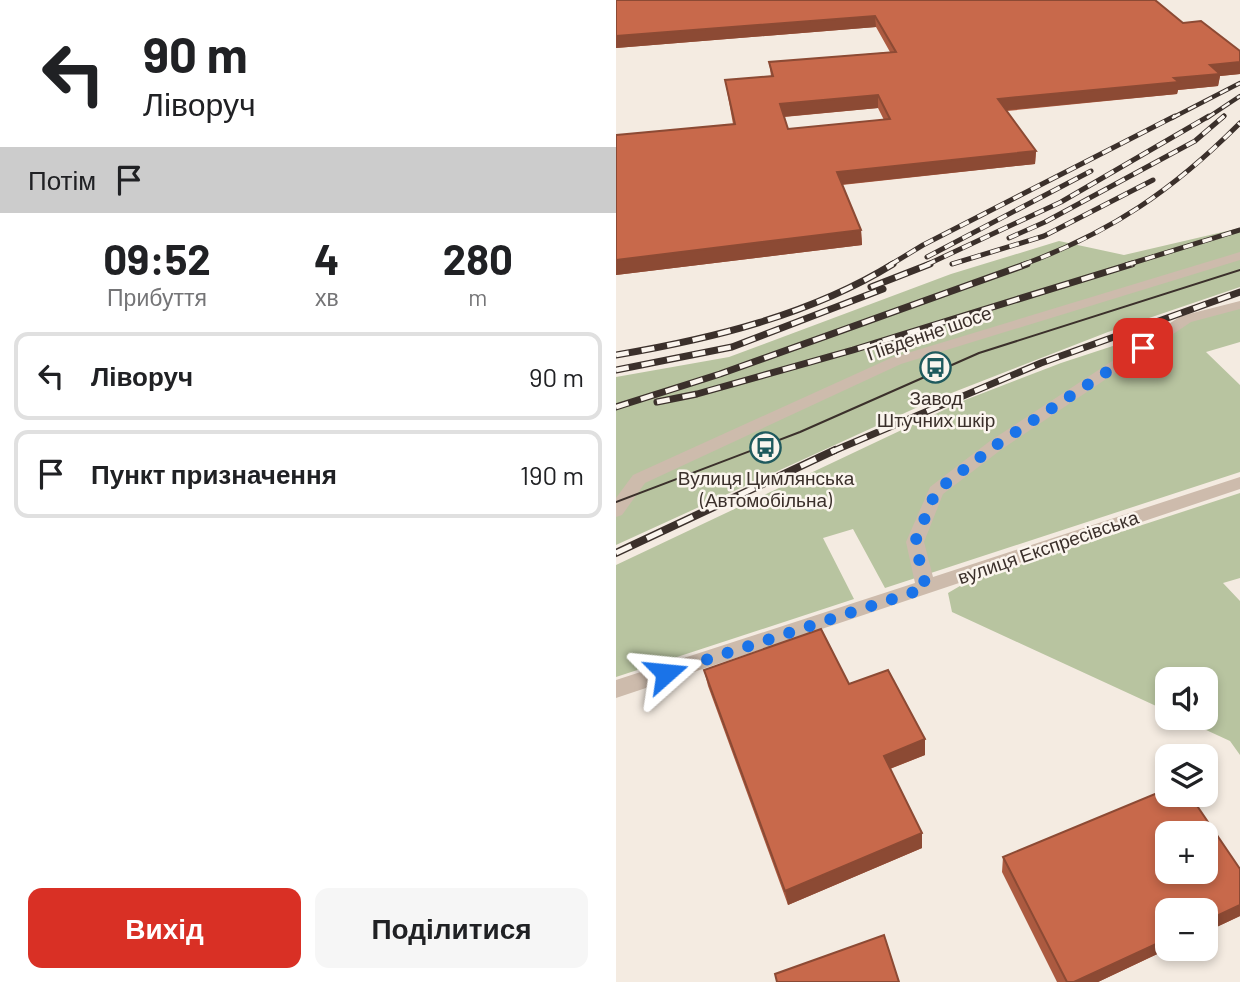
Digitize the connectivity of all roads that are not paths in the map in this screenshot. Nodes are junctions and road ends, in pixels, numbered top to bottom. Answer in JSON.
{"nodes":[{"id":1,"x":1240,"y":256,"type":"edge"},
{"id":2,"x":1240,"y":306,"type":"edge"},
{"id":3,"x":1240,"y":483,"type":"edge"},
{"id":4,"x":616,"y":511,"type":"edge"},
{"id":5,"x":926,"y":588,"type":"junction"},
{"id":6,"x":616,"y":689,"type":"edge"}],
"edges":[{"from":1,"to":4,"type":"street","name":"Південне шосе"},
{"from":2,"to":5,"type":"street"},
{"from":3,"to":5,"type":"street","name":"вулиця Експресівська"},
{"from":5,"to":6,"type":"street","name":"вулиця Експресівська"}]}
